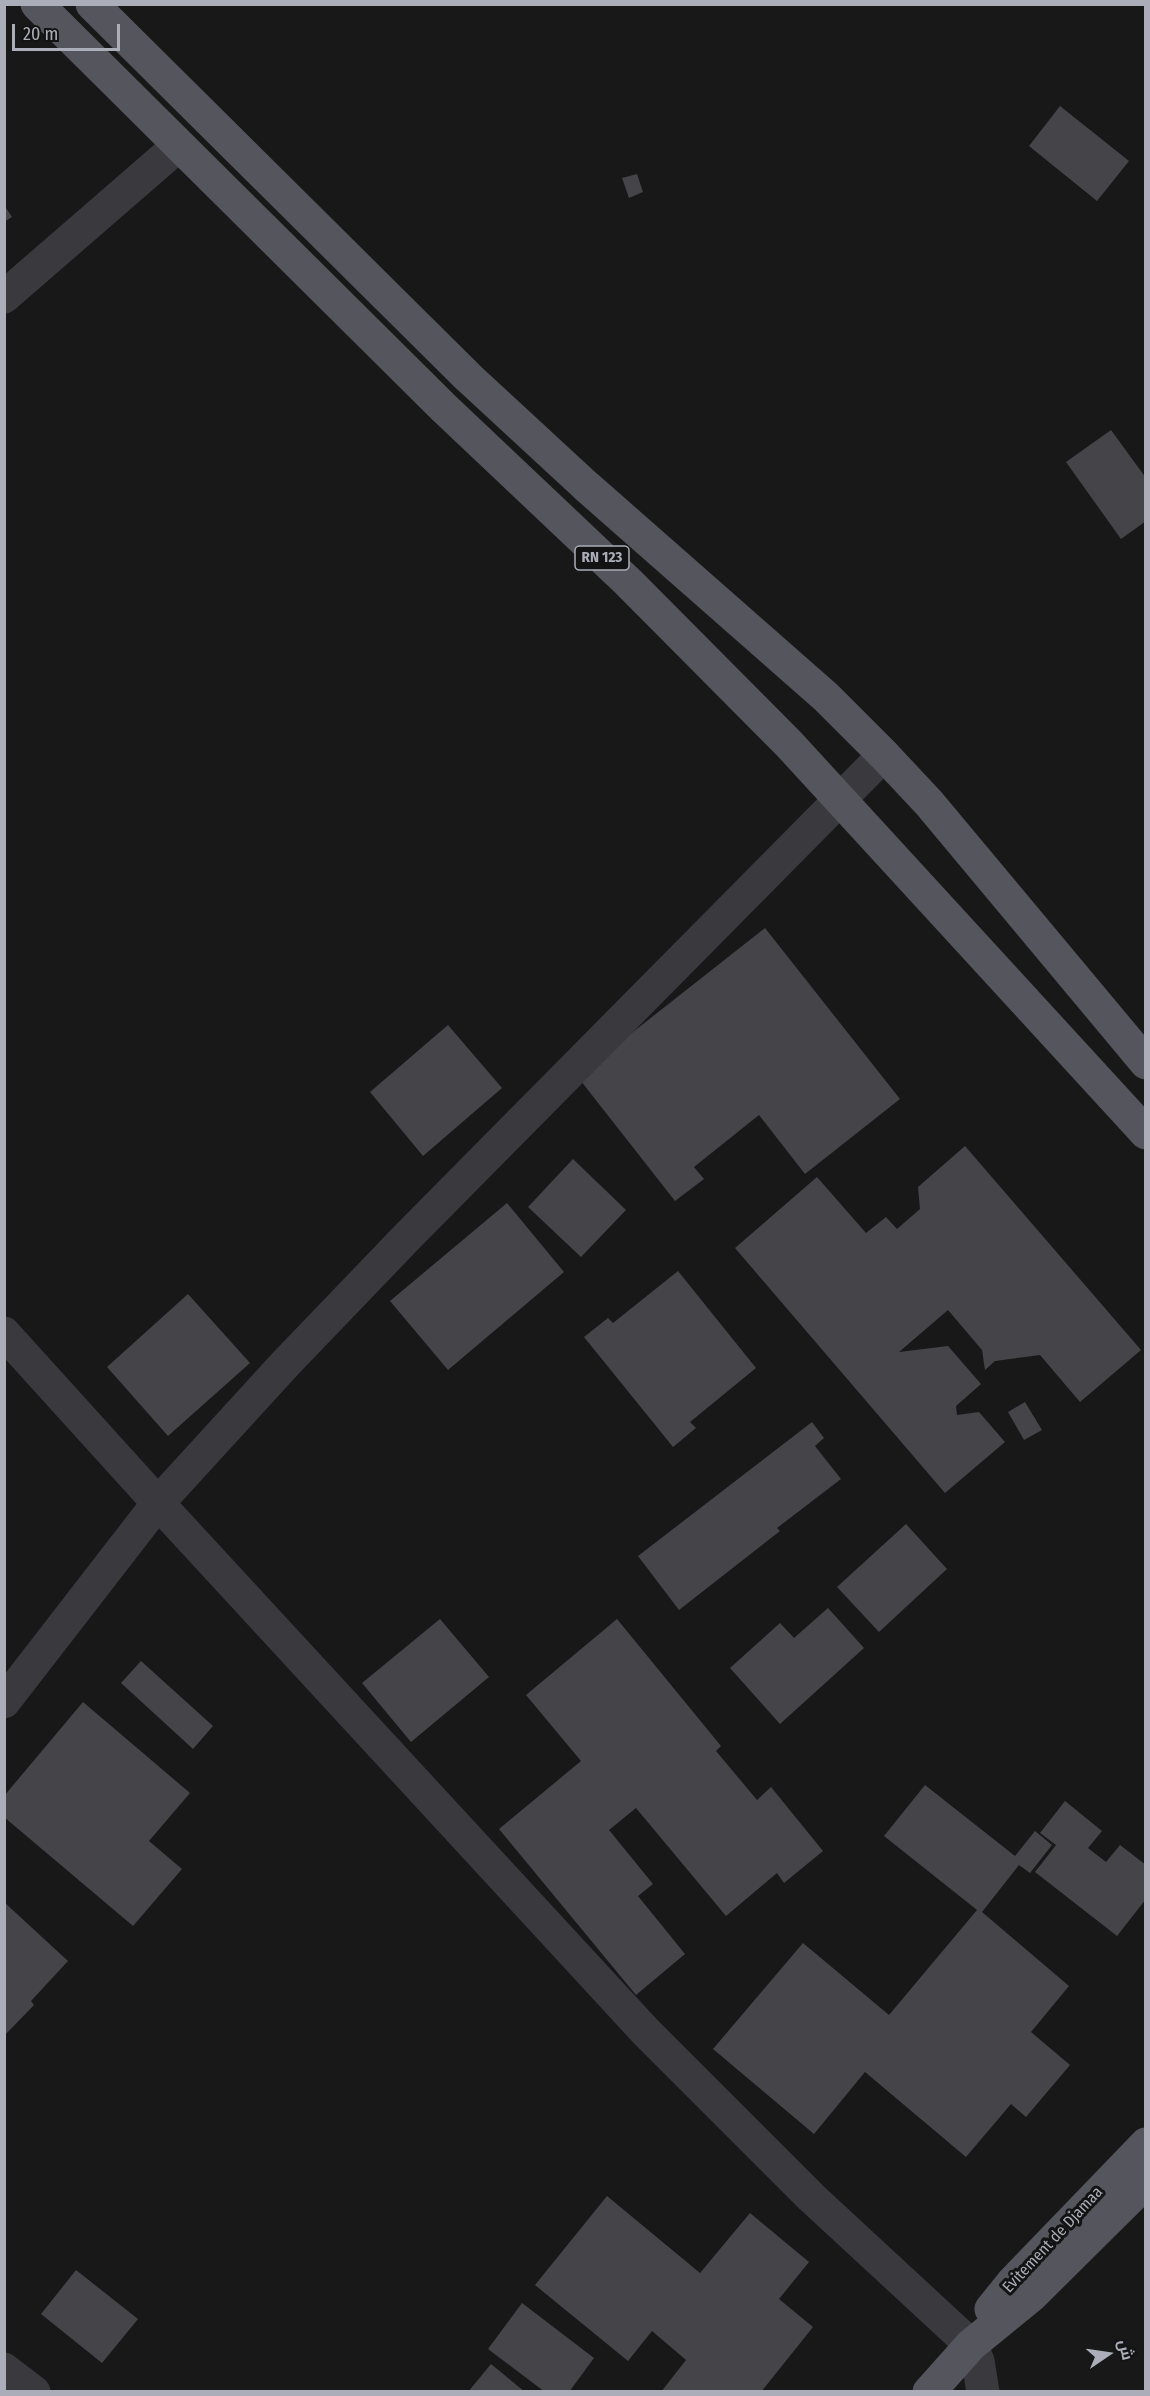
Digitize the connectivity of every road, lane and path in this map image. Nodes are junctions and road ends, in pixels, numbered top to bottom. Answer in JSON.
{"nodes":[{"id":1,"x":37,"y":4,"type":"edge"},
{"id":2,"x":92,"y":4,"type":"edge"},
{"id":3,"x":178,"y":146,"type":"junction"},
{"id":4,"x":4,"y":297,"type":"edge"},
{"id":5,"x":884,"y":755,"type":"junction"},
{"id":6,"x":842,"y":800,"type":"junction"},
{"id":7,"x":1146,"y":1063,"type":"edge"},
{"id":8,"x":1146,"y":1133,"type":"edge"},
{"id":9,"x":4,"y":1333,"type":"edge"},
{"id":10,"x":158,"y":1503,"type":"junction"},
{"id":11,"x":4,"y":1702,"type":"edge"},
{"id":12,"x":1146,"y":2144,"type":"edge"},
{"id":13,"x":1146,"y":2182,"type":"edge"},
{"id":14,"x":971,"y":2345,"type":"junction"},
{"id":15,"x":4,"y":2368,"type":"edge"},
{"id":16,"x":34,"y":2391,"type":"edge"},
{"id":17,"x":929,"y":2391,"type":"edge"},
{"id":18,"x":982,"y":2391,"type":"edge"}],
"edges":[{"from":1,"to":3,"type":"main road","number":"RN 123"},
{"from":2,"to":5,"type":"main road","number":"RN 123"},
{"from":3,"to":4,"type":"street"},
{"from":3,"to":6,"type":"main road","number":"RN 123"},
{"from":5,"to":6,"type":"street"},
{"from":5,"to":7,"type":"main road","number":"RN 123"},
{"from":6,"to":8,"type":"main road","number":"RN 123"},
{"from":6,"to":10,"type":"street"},
{"from":9,"to":10,"type":"street"},
{"from":10,"to":11,"type":"street"},
{"from":10,"to":14,"type":"street"},
{"from":12,"to":14,"type":"main road","name":"Evitement de Djamaa"},
{"from":13,"to":14,"type":"main road","name":"Evitement de Djamaa"},
{"from":14,"to":17,"type":"main road","name":"Evitement de Djamaa"},
{"from":14,"to":18,"type":"street"},
{"from":15,"to":16,"type":"street"}]}
